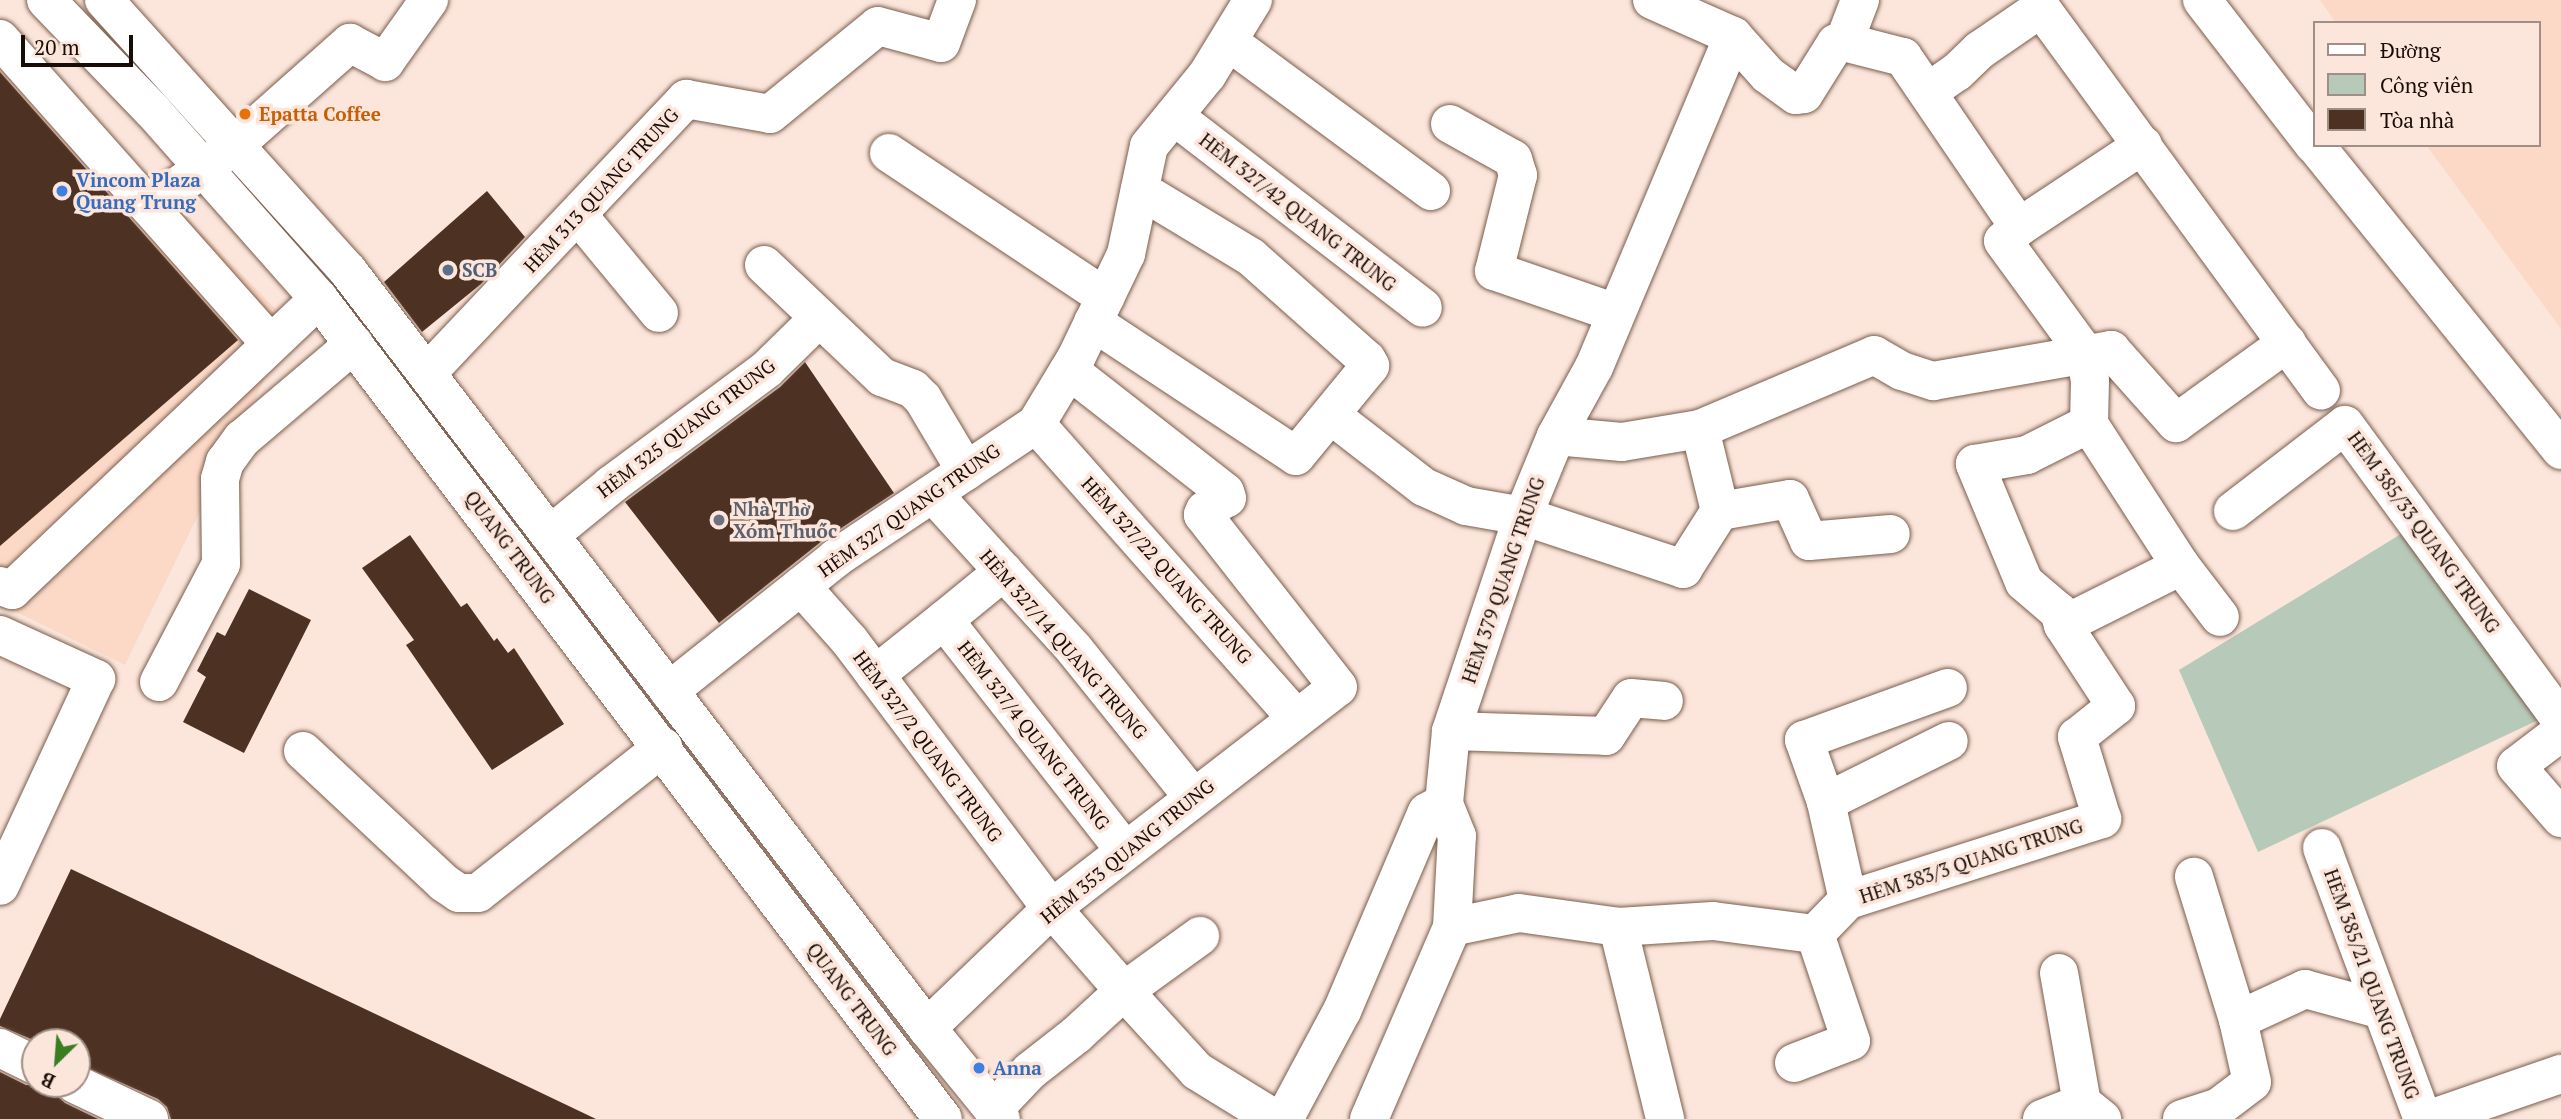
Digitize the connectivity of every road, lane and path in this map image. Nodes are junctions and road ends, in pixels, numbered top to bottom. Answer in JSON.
{"nodes":[{"id":1,"x":46,"y":0,"type":"edge"},
{"id":2,"x":104,"y":0,"type":"edge"},
{"id":3,"x":429,"y":0,"type":"edge"},
{"id":4,"x":957,"y":0,"type":"edge"},
{"id":5,"x":1253,"y":0,"type":"edge"},
{"id":6,"x":1651,"y":0,"type":"edge"},
{"id":7,"x":1860,"y":0,"type":"edge"},
{"id":8,"x":2202,"y":0,"type":"edge"},
{"id":9,"x":1733,"y":36,"type":"junction"},
{"id":10,"x":0,"y":39,"type":"edge"},
{"id":11,"x":1229,"y":41,"type":"junction"},
{"id":12,"x":1844,"y":42,"type":"junction"},
{"id":13,"x":1928,"y":92,"type":"junction"},
{"id":14,"x":1174,"y":116,"type":"junction"},
{"id":15,"x":1450,"y":124,"type":"dead end"},
{"id":16,"x":2312,"y":141,"type":"edge"},
{"id":17,"x":235,"y":145,"type":"junction"},
{"id":18,"x":2143,"y":145,"type":"junction"},
{"id":19,"x":2317,"y":147,"type":"edge"},
{"id":20,"x":888,"y":153,"type":"dead end"},
{"id":21,"x":202,"y":167,"type":"junction"},
{"id":22,"x":1140,"y":190,"type":"junction"},
{"id":23,"x":1431,"y":191,"type":"dead end"},
{"id":24,"x":149,"y":207,"type":"junction"},
{"id":25,"x":578,"y":215,"type":"junction"},
{"id":26,"x":2020,"y":226,"type":"junction"},
{"id":27,"x":764,"y":265,"type":"dead end"},
{"id":28,"x":348,"y":271,"type":"junction"},
{"id":29,"x":319,"y":299,"type":"junction"},
{"id":30,"x":1423,"y":308,"type":"dead end"},
{"id":31,"x":1099,"y":310,"type":"junction"},
{"id":32,"x":659,"y":313,"type":"dead end"},
{"id":33,"x":1616,"y":313,"type":"junction"},
{"id":34,"x":819,"y":318,"type":"junction"},
{"id":35,"x":2287,"y":342,"type":"junction"},
{"id":36,"x":270,"y":343,"type":"junction"},
{"id":37,"x":354,"y":344,"type":"junction"},
{"id":38,"x":2085,"y":353,"type":"junction"},
{"id":39,"x":1069,"y":370,"type":"junction"},
{"id":40,"x":428,"y":372,"type":"junction"},
{"id":41,"x":2321,"y":390,"type":"dead end"},
{"id":42,"x":1332,"y":416,"type":"junction"},
{"id":43,"x":1036,"y":424,"type":"junction"},
{"id":44,"x":2089,"y":424,"type":"junction"},
{"id":45,"x":1700,"y":429,"type":"junction"},
{"id":46,"x":1556,"y":436,"type":"junction"},
{"id":47,"x":2561,"y":450,"type":"edge"},
{"id":48,"x":966,"y":471,"type":"junction"},
{"id":49,"x":933,"y":494,"type":"junction"},
{"id":50,"x":1720,"y":511,"type":"junction"},
{"id":51,"x":2233,"y":511,"type":"dead end"},
{"id":52,"x":1522,"y":516,"type":"junction"},
{"id":53,"x":1891,"y":534,"type":"dead end"},
{"id":54,"x":550,"y":535,"type":"junction"},
{"id":55,"x":2181,"y":566,"type":"junction"},
{"id":56,"x":1004,"y":572,"type":"junction"},
{"id":57,"x":0,"y":586,"type":"edge"},
{"id":58,"x":801,"y":586,"type":"junction"},
{"id":59,"x":2220,"y":617,"type":"dead end"},
{"id":60,"x":944,"y":620,"type":"junction"},
{"id":61,"x":2063,"y":625,"type":"junction"},
{"id":62,"x":0,"y":635,"type":"edge"},
{"id":63,"x":875,"y":675,"type":"junction"},
{"id":64,"x":159,"y":682,"type":"dead end"},
{"id":65,"x":1948,"y":688,"type":"dead end"},
{"id":66,"x":669,"y":691,"type":"junction"},
{"id":67,"x":1664,"y":701,"type":"dead end"},
{"id":68,"x":1296,"y":718,"type":"junction"},
{"id":69,"x":2561,"y":720,"type":"edge"},
{"id":70,"x":1451,"y":731,"type":"junction"},
{"id":71,"x":2561,"y":732,"type":"edge"},
{"id":72,"x":1950,"y":740,"type":"dead end"},
{"id":73,"x":663,"y":747,"type":"junction"},
{"id":74,"x":303,"y":751,"type":"dead end"},
{"id":75,"x":1193,"y":797,"type":"junction"},
{"id":76,"x":1826,"y":802,"type":"junction"},
{"id":77,"x":1444,"y":803,"type":"junction"},
{"id":78,"x":2561,"y":818,"type":"edge"},
{"id":79,"x":2322,"y":848,"type":"dead end"},
{"id":80,"x":1125,"y":850,"type":"junction"},
{"id":81,"x":2194,"y":877,"type":"dead end"},
{"id":82,"x":0,"y":886,"type":"edge"},
{"id":83,"x":1848,"y":900,"type":"junction"},
{"id":84,"x":1052,"y":908,"type":"junction"},
{"id":85,"x":1452,"y":927,"type":"junction"},
{"id":86,"x":1618,"y":927,"type":"junction"},
{"id":87,"x":1815,"y":934,"type":"junction"},
{"id":88,"x":1200,"y":936,"type":"dead end"},
{"id":89,"x":2059,"y":973,"type":"dead end"},
{"id":90,"x":1124,"y":991,"type":"junction"},
{"id":91,"x":2379,"y":1009,"type":"junction"},
{"id":92,"x":2238,"y":1020,"type":"junction"},
{"id":93,"x":927,"y":1028,"type":"junction"},
{"id":94,"x":0,"y":1048,"type":"edge"},
{"id":95,"x":21,"y":1058,"type":"edge"},
{"id":96,"x":1794,"y":1063,"type":"dead end"},
{"id":97,"x":2559,"y":1081,"type":"edge"},
{"id":98,"x":91,"y":1092,"type":"edge"},
{"id":99,"x":2092,"y":1111,"type":"edge"},
{"id":100,"x":2222,"y":1113,"type":"edge"},
{"id":101,"x":997,"y":1114,"type":"edge"},
{"id":102,"x":149,"y":1119,"type":"edge"},
{"id":103,"x":943,"y":1119,"type":"edge"},
{"id":104,"x":1275,"y":1119,"type":"edge"},
{"id":105,"x":1284,"y":1119,"type":"edge"},
{"id":106,"x":1369,"y":1119,"type":"edge"},
{"id":107,"x":1665,"y":1119,"type":"edge"},
{"id":108,"x":2042,"y":1119,"type":"edge"},
{"id":109,"x":2182,"y":1119,"type":"edge"},
{"id":110,"x":2423,"y":1119,"type":"edge"},
{"id":111,"x":2430,"y":1119,"type":"edge"}],
"edges":[{"from":1,"to":21,"type":"street","name":"QUANG TRUNG"},
{"from":2,"to":17,"type":"street","name":"QUANG TRUNG"},
{"from":3,"to":17,"type":"street"},
{"from":4,"to":25,"type":"street","name":"HẺM 313 QUANG TRUNG"},
{"from":5,"to":11,"type":"street","name":"HẺM 327 QUANG TRUNG"},
{"from":6,"to":9,"type":"street"},
{"from":7,"to":12,"type":"street"},
{"from":8,"to":16,"type":"street"},
{"from":9,"to":12,"type":"street"},
{"from":9,"to":33,"type":"street","name":"HẺM 379 QUANG TRUNG"},
{"from":10,"to":24,"type":"street"},
{"from":11,"to":14,"type":"street","name":"HẺM 327 QUANG TRUNG"},
{"from":11,"to":23,"type":"street"},
{"from":12,"to":13,"type":"street"},
{"from":13,"to":18,"type":"street"},
{"from":13,"to":26,"type":"street"},
{"from":14,"to":22,"type":"street","name":"HẺM 327 QUANG TRUNG"},
{"from":14,"to":30,"type":"street","name":"HẺM 327/42 QUANG TRUNG"},
{"from":15,"to":33,"type":"street"},
{"from":17,"to":21,"type":"street"},
{"from":17,"to":28,"type":"street","name":"QUANG TRUNG"},
{"from":18,"to":26,"type":"street"},
{"from":18,"to":35,"type":"street"},
{"from":19,"to":47,"type":"street"},
{"from":20,"to":31,"type":"street"},
{"from":21,"to":24,"type":"street"},
{"from":21,"to":29,"type":"street","name":"QUANG TRUNG"},
{"from":22,"to":31,"type":"street","name":"HẺM 327 QUANG TRUNG"},
{"from":22,"to":42,"type":"street"},
{"from":24,"to":36,"type":"street"},
{"from":25,"to":32,"type":"street"},
{"from":25,"to":40,"type":"street","name":"HẺM 313 QUANG TRUNG"},
{"from":26,"to":38,"type":"street"},
{"from":27,"to":34,"type":"street"},
{"from":28,"to":29,"type":"street"},
{"from":28,"to":40,"type":"street","name":"QUANG TRUNG"},
{"from":29,"to":36,"type":"street"},
{"from":29,"to":37,"type":"street","name":"QUANG TRUNG"},
{"from":31,"to":39,"type":"street","name":"HẺM 327 QUANG TRUNG"},
{"from":31,"to":42,"type":"street"},
{"from":33,"to":46,"type":"street","name":"HẺM 379 QUANG TRUNG"},
{"from":34,"to":48,"type":"street"},
{"from":34,"to":54,"type":"street","name":"HẺM 325 QUANG TRUNG"},
{"from":35,"to":38,"type":"street"},
{"from":35,"to":41,"type":"street"},
{"from":36,"to":57,"type":"street"},
{"from":37,"to":64,"type":"street"},
{"from":37,"to":73,"type":"street","name":"QUANG TRUNG"},
{"from":38,"to":44,"type":"street"},
{"from":38,"to":45,"type":"street"},
{"from":39,"to":43,"type":"street","name":"HẺM 327 QUANG TRUNG"},
{"from":39,"to":68,"type":"street","name":"HẺM 353 QUANG TRUNG"},
{"from":40,"to":54,"type":"street","name":"QUANG TRUNG"},
{"from":42,"to":52,"type":"street"},
{"from":43,"to":48,"type":"street","name":"HẺM 327 QUANG TRUNG"},
{"from":43,"to":68,"type":"street","name":"HẺM 327/22 QUANG TRUNG"},
{"from":44,"to":55,"type":"street"},
{"from":44,"to":61,"type":"street"},
{"from":45,"to":46,"type":"street"},
{"from":45,"to":50,"type":"street"},
{"from":46,"to":52,"type":"street","name":"HẺM 379 QUANG TRUNG"},
{"from":48,"to":49,"type":"street","name":"HẺM 327 QUANG TRUNG"},
{"from":49,"to":56,"type":"street","name":"HẺM 327/14 QUANG TRUNG"},
{"from":49,"to":58,"type":"street","name":"HẺM 327 QUANG TRUNG"},
{"from":50,"to":52,"type":"street"},
{"from":50,"to":53,"type":"street"},
{"from":51,"to":69,"type":"street","name":"HẺM 385/33 QUANG TRUNG"},
{"from":52,"to":70,"type":"street","name":"HẺM 379 QUANG TRUNG"},
{"from":54,"to":66,"type":"street","name":"QUANG TRUNG"},
{"from":55,"to":59,"type":"street"},
{"from":55,"to":61,"type":"street"},
{"from":56,"to":60,"type":"street"},
{"from":56,"to":75,"type":"street","name":"HẺM 327/14 QUANG TRUNG"},
{"from":58,"to":63,"type":"street","name":"HẺM 327/2 QUANG TRUNG"},
{"from":58,"to":66,"type":"street","name":"HẺM 327 QUANG TRUNG"},
{"from":60,"to":63,"type":"street"},
{"from":60,"to":80,"type":"street","name":"HẺM 327/4 QUANG TRUNG"},
{"from":61,"to":83,"type":"street","name":"HẺM 383/3 QUANG TRUNG"},
{"from":62,"to":82,"type":"street"},
{"from":63,"to":84,"type":"street","name":"HẺM 327/2 QUANG TRUNG"},
{"from":65,"to":76,"type":"street"},
{"from":66,"to":93,"type":"street","name":"QUANG TRUNG"},
{"from":67,"to":70,"type":"street"},
{"from":68,"to":75,"type":"street","name":"HẺM 353 QUANG TRUNG"},
{"from":70,"to":77,"type":"street","name":"HẺM 379 QUANG TRUNG"},
{"from":71,"to":78,"type":"street"},
{"from":72,"to":76,"type":"street"},
{"from":73,"to":74,"type":"street"},
{"from":73,"to":103,"type":"street","name":"QUANG TRUNG"},
{"from":75,"to":80,"type":"street","name":"HẺM 353 QUANG TRUNG"},
{"from":76,"to":83,"type":"street"},
{"from":77,"to":85,"type":"street"},
{"from":77,"to":105,"type":"street"},
{"from":79,"to":91,"type":"street","name":"HẺM 385/21 QUANG TRUNG"},
{"from":80,"to":84,"type":"street","name":"HẺM 353 QUANG TRUNG"},
{"from":81,"to":92,"type":"street"},
{"from":83,"to":87,"type":"street","name":"HẺM 383/3 QUANG TRUNG"},
{"from":84,"to":90,"type":"street","name":"HẺM 327/2 QUANG TRUNG"},
{"from":84,"to":93,"type":"street","name":"HẺM 353 QUANG TRUNG"},
{"from":85,"to":86,"type":"street"},
{"from":85,"to":106,"type":"street"},
{"from":86,"to":87,"type":"street"},
{"from":86,"to":107,"type":"street"},
{"from":87,"to":96,"type":"street"},
{"from":88,"to":90,"type":"street"},
{"from":89,"to":99,"type":"street"},
{"from":90,"to":101,"type":"street"},
{"from":90,"to":104,"type":"street","name":"HẺM 327/2 QUANG TRUNG"},
{"from":91,"to":92,"type":"street"},
{"from":91,"to":110,"type":"street","name":"HẺM 385/21 QUANG TRUNG"},
{"from":92,"to":100,"type":"street"},
{"from":93,"to":101,"type":"street","name":"QUANG TRUNG"},
{"from":94,"to":95,"type":"street"},
{"from":97,"to":111,"type":"street"},
{"from":98,"to":102,"type":"street"},
{"from":99,"to":108,"type":"street"},
{"from":100,"to":109,"type":"street"}]}
